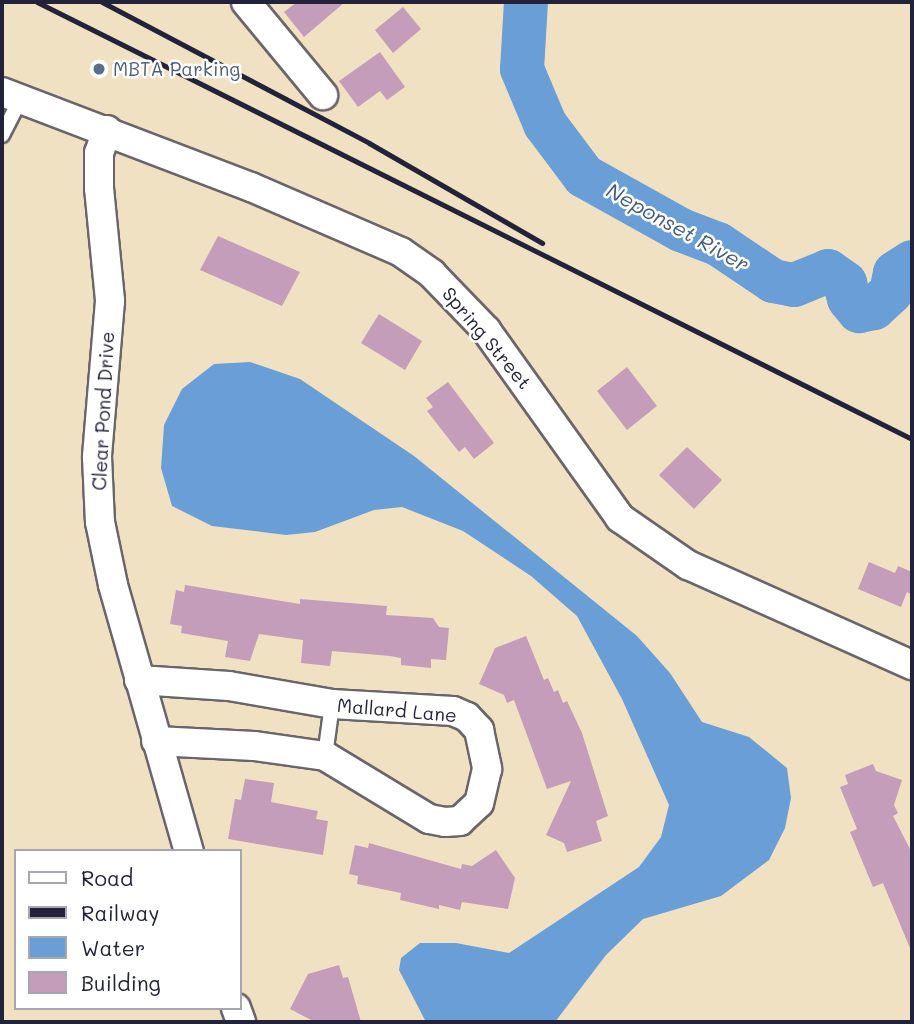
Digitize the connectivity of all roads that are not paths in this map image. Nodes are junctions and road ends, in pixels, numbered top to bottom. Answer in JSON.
{"nodes":[{"id":1,"x":246,"y":2,"type":"edge"},
{"id":2,"x":11,"y":95,"type":"edge"},
{"id":3,"x":323,"y":95,"type":"dead end"},
{"id":4,"x":107,"y":130,"type":"junction"},
{"id":5,"x":2,"y":135,"type":"edge"},
{"id":6,"x":912,"y":665,"type":"edge"},
{"id":7,"x":139,"y":680,"type":"junction"},
{"id":8,"x":332,"y":704,"type":"junction"},
{"id":9,"x":156,"y":741,"type":"junction"},
{"id":10,"x":325,"y":756,"type":"junction"},
{"id":11,"x":188,"y":849,"type":"edge"}],
"edges":[{"from":1,"to":3,"type":"street"},
{"from":2,"to":4,"type":"street","name":"Spring Street"},
{"from":2,"to":5,"type":"lane"},
{"from":4,"to":6,"type":"street","name":"Spring Street"},
{"from":4,"to":7,"type":"street","name":"Clear Pond Drive"},
{"from":7,"to":8,"type":"street","name":"Mallard Lane"},
{"from":7,"to":9,"type":"street","name":"Clear Pond Drive"},
{"from":8,"to":10,"type":"lane"},
{"from":8,"to":10,"type":"street","name":"Mallard Lane"},
{"from":9,"to":10,"type":"street","name":"Mallard Lane"},
{"from":9,"to":11,"type":"street","name":"Clear Pond Drive"}]}
